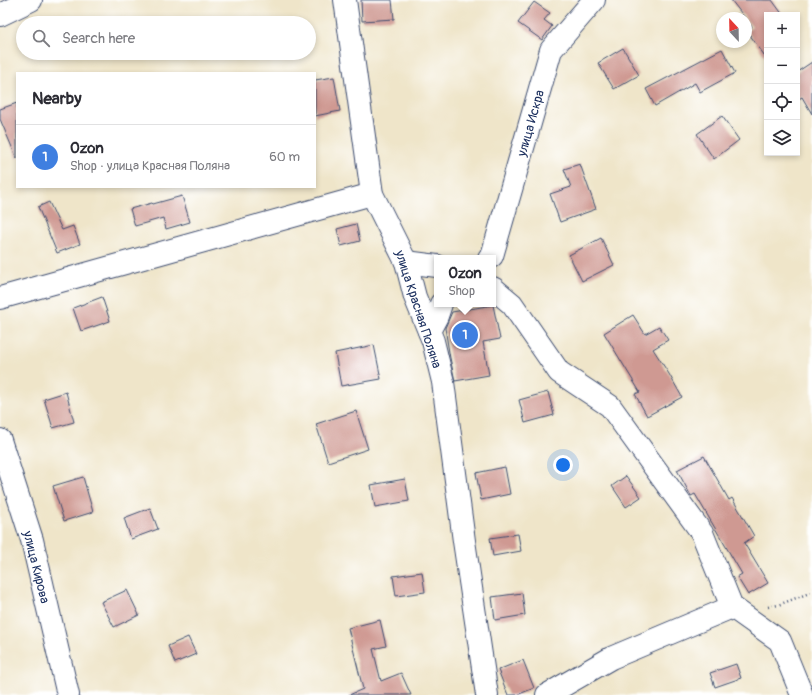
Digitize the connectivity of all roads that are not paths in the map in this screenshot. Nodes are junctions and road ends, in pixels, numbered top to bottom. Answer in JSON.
{"nodes":[{"id":1,"x":31,"y":0,"type":"edge"},
{"id":2,"x":345,"y":0,"type":"edge"},
{"id":3,"x":594,"y":0,"type":"edge"},
{"id":4,"x":0,"y":15,"type":"edge"},
{"id":5,"x":372,"y":194,"type":"junction"},
{"id":6,"x":492,"y":255,"type":"edge"},
{"id":7,"x":406,"y":262,"type":"junction"},
{"id":8,"x":434,"y":266,"type":"edge"},
{"id":9,"x":496,"y":291,"type":"edge"},
{"id":10,"x":0,"y":298,"type":"edge"},
{"id":11,"x":440,"y":307,"type":"edge"},
{"id":12,"x":428,"y":331,"type":"junction"},
{"id":13,"x":0,"y":440,"type":"edge"},
{"id":14,"x":736,"y":611,"type":"junction"},
{"id":15,"x":68,"y":695,"type":"edge"},
{"id":16,"x":487,"y":695,"type":"edge"},
{"id":17,"x":547,"y":695,"type":"edge"},
{"id":18,"x":802,"y":695,"type":"edge"}],
"edges":[{"from":1,"to":4,"type":"street"},
{"from":2,"to":5,"type":"street","name":"улица Красная Поляна"},
{"from":3,"to":6,"type":"street","name":"улица Искра"},
{"from":5,"to":7,"type":"street","name":"улица Красная Поляна"},
{"from":5,"to":10,"type":"street"},
{"from":7,"to":8,"type":"street"},
{"from":7,"to":12,"type":"street","name":"улица Красная Поляна"},
{"from":9,"to":14,"type":"street"},
{"from":11,"to":12,"type":"street"},
{"from":12,"to":16,"type":"street","name":"улица Красная Поляна"},
{"from":13,"to":15,"type":"street","name":"улица Кирова"},
{"from":14,"to":17,"type":"street"},
{"from":14,"to":18,"type":"street"}]}
